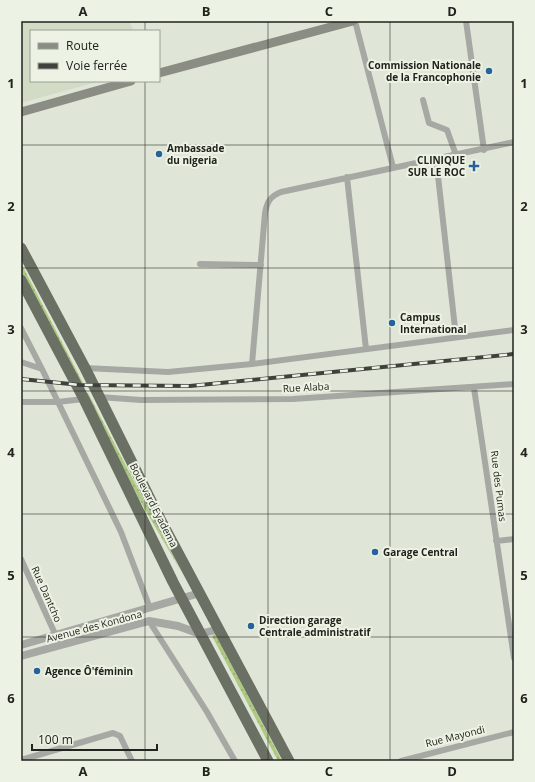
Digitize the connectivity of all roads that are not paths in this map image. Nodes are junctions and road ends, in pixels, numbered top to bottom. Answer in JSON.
{"nodes":[{"id":1,"x":354,"y":21,"type":"edge"},
{"id":2,"x":466,"y":21,"type":"edge"},
{"id":3,"x":160,"y":73,"type":"edge"},
{"id":4,"x":127,"y":82,"type":"edge"},
{"id":5,"x":422,"y":100,"type":"dead end"},
{"id":6,"x":21,"y":112,"type":"edge"},
{"id":7,"x":514,"y":142,"type":"edge"},
{"id":8,"x":484,"y":150,"type":"junction"},
{"id":9,"x":456,"y":154,"type":"junction"},
{"id":10,"x":436,"y":158,"type":"junction"},
{"id":11,"x":393,"y":167,"type":"junction"},
{"id":12,"x":347,"y":177,"type":"junction"},
{"id":13,"x":21,"y":248,"type":"edge"},
{"id":14,"x":200,"y":264,"type":"dead end"},
{"id":15,"x":261,"y":265,"type":"junction"},
{"id":16,"x":21,"y":280,"type":"edge"},
{"id":17,"x":21,"y":328,"type":"edge"},
{"id":18,"x":514,"y":330,"type":"edge"},
{"id":19,"x":456,"y":336,"type":"junction"},
{"id":20,"x":366,"y":349,"type":"junction"},
{"id":21,"x":21,"y":362,"type":"edge"},
{"id":22,"x":252,"y":364,"type":"junction"},
{"id":23,"x":85,"y":368,"type":"junction"},
{"id":24,"x":42,"y":369,"type":"junction"},
{"id":25,"x":514,"y":384,"type":"edge"},
{"id":26,"x":474,"y":388,"type":"junction"},
{"id":27,"x":99,"y":397,"type":"junction"},
{"id":28,"x":84,"y":399,"type":"junction"},
{"id":29,"x":21,"y":402,"type":"edge"},
{"id":30,"x":57,"y":402,"type":"junction"},
{"id":31,"x":514,"y":539,"type":"edge"},
{"id":32,"x":496,"y":541,"type":"junction"},
{"id":33,"x":21,"y":559,"type":"edge"},
{"id":34,"x":191,"y":575,"type":"junction"},
{"id":35,"x":173,"y":582,"type":"junction"},
{"id":36,"x":200,"y":593,"type":"junction"},
{"id":37,"x":182,"y":599,"type":"junction"},
{"id":38,"x":150,"y":608,"type":"junction"},
{"id":39,"x":149,"y":621,"type":"junction"},
{"id":40,"x":219,"y":629,"type":"junction"},
{"id":41,"x":200,"y":634,"type":"junction"},
{"id":42,"x":56,"y":636,"type":"junction"},
{"id":43,"x":21,"y":645,"type":"edge"},
{"id":44,"x":58,"y":646,"type":"junction"},
{"id":45,"x":21,"y":656,"type":"edge"},
{"id":46,"x":514,"y":658,"type":"edge"},
{"id":47,"x":514,"y":732,"type":"edge"},
{"id":48,"x":21,"y":760,"type":"edge"},
{"id":49,"x":132,"y":761,"type":"edge"},
{"id":50,"x":235,"y":761,"type":"edge"},
{"id":51,"x":268,"y":761,"type":"edge"},
{"id":52,"x":289,"y":761,"type":"edge"},
{"id":53,"x":401,"y":761,"type":"edge"}],
"edges":[{"from":1,"to":3,"type":"main road"},
{"from":1,"to":11,"type":"street"},
{"from":2,"to":8,"type":"street"},
{"from":4,"to":6,"type":"main road"},
{"from":5,"to":9,"type":"street"},
{"from":7,"to":8,"type":"street"},
{"from":8,"to":9,"type":"street"},
{"from":9,"to":10,"type":"street"},
{"from":10,"to":11,"type":"street"},
{"from":10,"to":19,"type":"street"},
{"from":11,"to":12,"type":"street"},
{"from":12,"to":15,"type":"street"},
{"from":12,"to":20,"type":"street"},
{"from":13,"to":23,"type":"highway","name":"Boulevard Eyadema"},
{"from":14,"to":15,"type":"street"},
{"from":15,"to":22,"type":"street"},
{"from":16,"to":28,"type":"highway"},
{"from":17,"to":24,"type":"street"},
{"from":18,"to":19,"type":"street"},
{"from":19,"to":20,"type":"street"},
{"from":20,"to":22,"type":"street"},
{"from":21,"to":24,"type":"street"},
{"from":22,"to":23,"type":"street"},
{"from":23,"to":27,"type":"highway","name":"Boulevard Eyadema"},
{"from":24,"to":30,"type":"street"},
{"from":25,"to":26,"type":"street","name":"Rue Alaba"},
{"from":26,"to":27,"type":"street","name":"Rue Alaba"},
{"from":26,"to":32,"type":"street","name":"Rue des Pumas"},
{"from":27,"to":34,"type":"highway","name":"Boulevard Eyadema"},
{"from":28,"to":30,"type":"street"},
{"from":28,"to":35,"type":"highway"},
{"from":29,"to":30,"type":"street"},
{"from":30,"to":38,"type":"street"},
{"from":31,"to":32,"type":"street"},
{"from":32,"to":46,"type":"street","name":"Rue des Pumas"},
{"from":33,"to":42,"type":"street","name":"Rue Dantcho"},
{"from":34,"to":35,"type":"highway"},
{"from":34,"to":36,"type":"highway","name":"Boulevard Eyadema"},
{"from":35,"to":37,"type":"highway"},
{"from":36,"to":37,"type":"street","name":"Avenue des Kondona"},
{"from":36,"to":40,"type":"highway","name":"Boulevard Eyadema"},
{"from":37,"to":38,"type":"street","name":"Avenue des Kondona"},
{"from":37,"to":41,"type":"highway"},
{"from":38,"to":42,"type":"street","name":"Avenue des Kondona"},
{"from":39,"to":41,"type":"street","name":"Avenue des Kondona"},
{"from":39,"to":44,"type":"street","name":"Avenue des Kondona"},
{"from":39,"to":50,"type":"street"},
{"from":40,"to":41,"type":"street"},
{"from":40,"to":52,"type":"highway","name":"Boulevard Eyadema"},
{"from":41,"to":51,"type":"highway"},
{"from":42,"to":43,"type":"street","name":"Avenue des Kondona"},
{"from":42,"to":44,"type":"street","name":"Rue Dantcho"},
{"from":44,"to":45,"type":"street","name":"Avenue des Kondona"},
{"from":47,"to":53,"type":"street","name":"Rue Mayondi"},
{"from":48,"to":49,"type":"street"}]}
